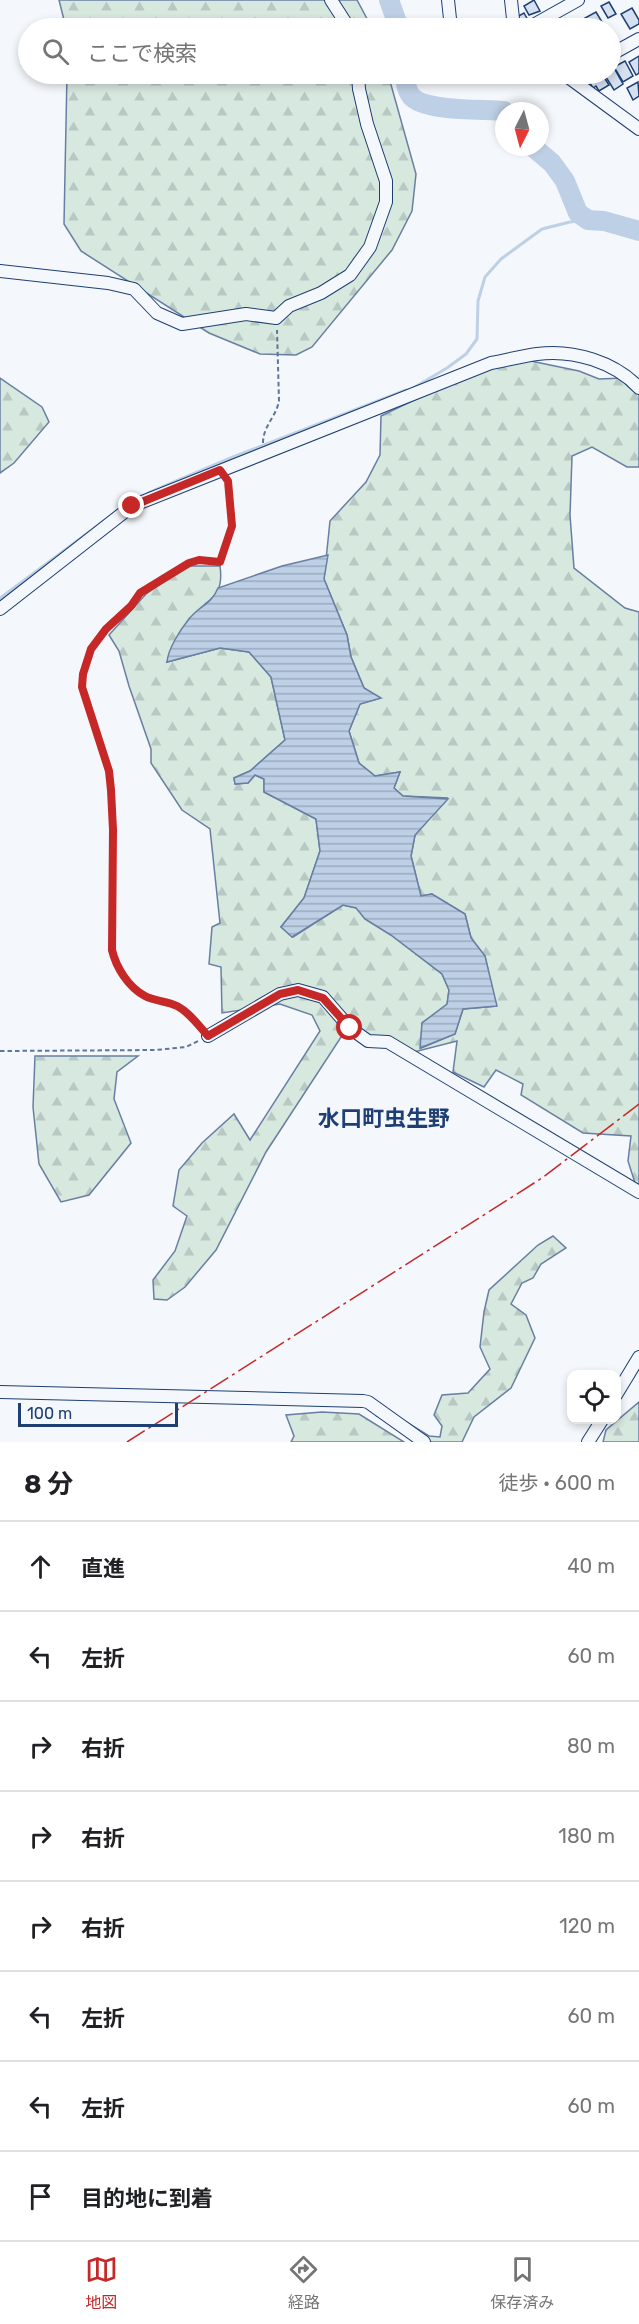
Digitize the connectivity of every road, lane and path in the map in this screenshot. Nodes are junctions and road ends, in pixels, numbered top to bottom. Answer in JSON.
{"nodes":[{"id":1,"x":331,"y":0,"type":"edge"},
{"id":2,"x":448,"y":0,"type":"edge"},
{"id":3,"x":511,"y":0,"type":"edge"},
{"id":4,"x":578,"y":0,"type":"edge"},
{"id":5,"x":343,"y":18,"type":"edge"},
{"id":6,"x":450,"y":18,"type":"edge"},
{"id":7,"x":513,"y":18,"type":"edge"},
{"id":8,"x":546,"y":18,"type":"edge"},
{"id":9,"x":639,"y":39,"type":"edge"},
{"id":10,"x":621,"y":49,"type":"edge"},
{"id":11,"x":359,"y":84,"type":"edge"},
{"id":12,"x":583,"y":84,"type":"edge"},
{"id":13,"x":634,"y":118,"type":"edge"},
{"id":14,"x":639,"y":129,"type":"edge"},
{"id":15,"x":0,"y":271,"type":"edge"},
{"id":16,"x":276,"y":318,"type":"junction"},
{"id":17,"x":639,"y":388,"type":"edge"},
{"id":18,"x":263,"y":441,"type":"dead end"},
{"id":19,"x":220,"y":470,"type":"junction"},
{"id":20,"x":0,"y":609,"type":"edge"},
{"id":21,"x":208,"y":1036,"type":"junction"},
{"id":22,"x":0,"y":1051,"type":"edge"},
{"id":23,"x":639,"y":1192,"type":"edge"},
{"id":24,"x":639,"y":1357,"type":"edge"},
{"id":25,"x":621,"y":1387,"type":"edge"},
{"id":26,"x":0,"y":1392,"type":"edge"},
{"id":27,"x":599,"y":1424,"type":"edge"},
{"id":28,"x":424,"y":1442,"type":"edge"},
{"id":29,"x":588,"y":1442,"type":"edge"}],
"edges":[{"from":1,"to":5,"type":"street"},
{"from":2,"to":6,"type":"street"},
{"from":3,"to":7,"type":"street"},
{"from":4,"to":8,"type":"street"},
{"from":9,"to":10,"type":"street"},
{"from":11,"to":16,"type":"street"},
{"from":12,"to":13,"type":"street"},
{"from":13,"to":14,"type":"street"},
{"from":15,"to":16,"type":"street"},
{"from":16,"to":18,"type":"path"},
{"from":17,"to":19,"type":"street"},
{"from":19,"to":20,"type":"street"},
{"from":19,"to":21,"type":"path"},
{"from":21,"to":22,"type":"path"},
{"from":21,"to":23,"type":"street"},
{"from":24,"to":25,"type":"street"},
{"from":26,"to":28,"type":"street"},
{"from":27,"to":29,"type":"street"}]}
